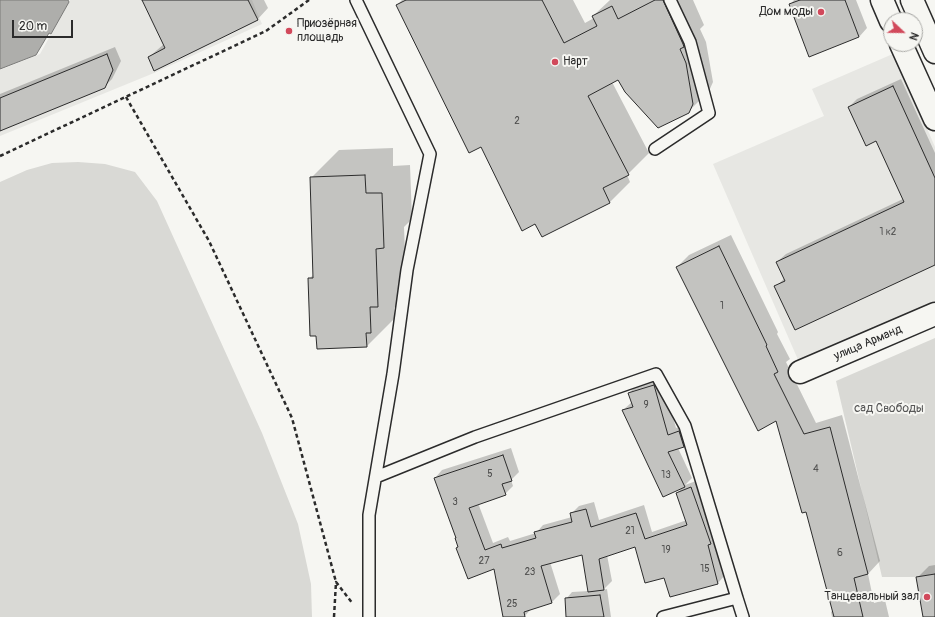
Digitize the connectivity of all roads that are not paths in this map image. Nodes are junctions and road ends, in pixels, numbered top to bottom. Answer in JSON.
{"nodes":[{"id":1,"x":356,"y":0,"type":"edge"},
{"id":2,"x":670,"y":0,"type":"edge"},
{"id":3,"x":882,"y":0,"type":"edge"},
{"id":4,"x":912,"y":0,"type":"edge"},
{"id":5,"x":887,"y":12,"type":"edge"},
{"id":6,"x":905,"y":52,"type":"edge"},
{"id":7,"x":935,"y":52,"type":"edge"},
{"id":8,"x":935,"y":120,"type":"edge"},
{"id":9,"x":654,"y":149,"type":"dead end"},
{"id":10,"x":935,"y":314,"type":"edge"},
{"id":11,"x":800,"y":372,"type":"dead end"},
{"id":12,"x":376,"y":477,"type":"junction"},
{"id":13,"x":737,"y":598,"type":"junction"},
{"id":14,"x":369,"y":617,"type":"edge"},
{"id":15,"x":663,"y":617,"type":"edge"},
{"id":16,"x":743,"y":617,"type":"edge"}],
"edges":[{"from":1,"to":12,"type":"lane"},
{"from":2,"to":9,"type":"lane"},
{"from":3,"to":5,"type":"street"},
{"from":4,"to":7,"type":"street"},
{"from":6,"to":8,"type":"street"},
{"from":10,"to":11,"type":"street","name":"улица Арманд"},
{"from":12,"to":13,"type":"lane"},
{"from":12,"to":14,"type":"lane"},
{"from":13,"to":15,"type":"lane"},
{"from":13,"to":16,"type":"lane"}]}
